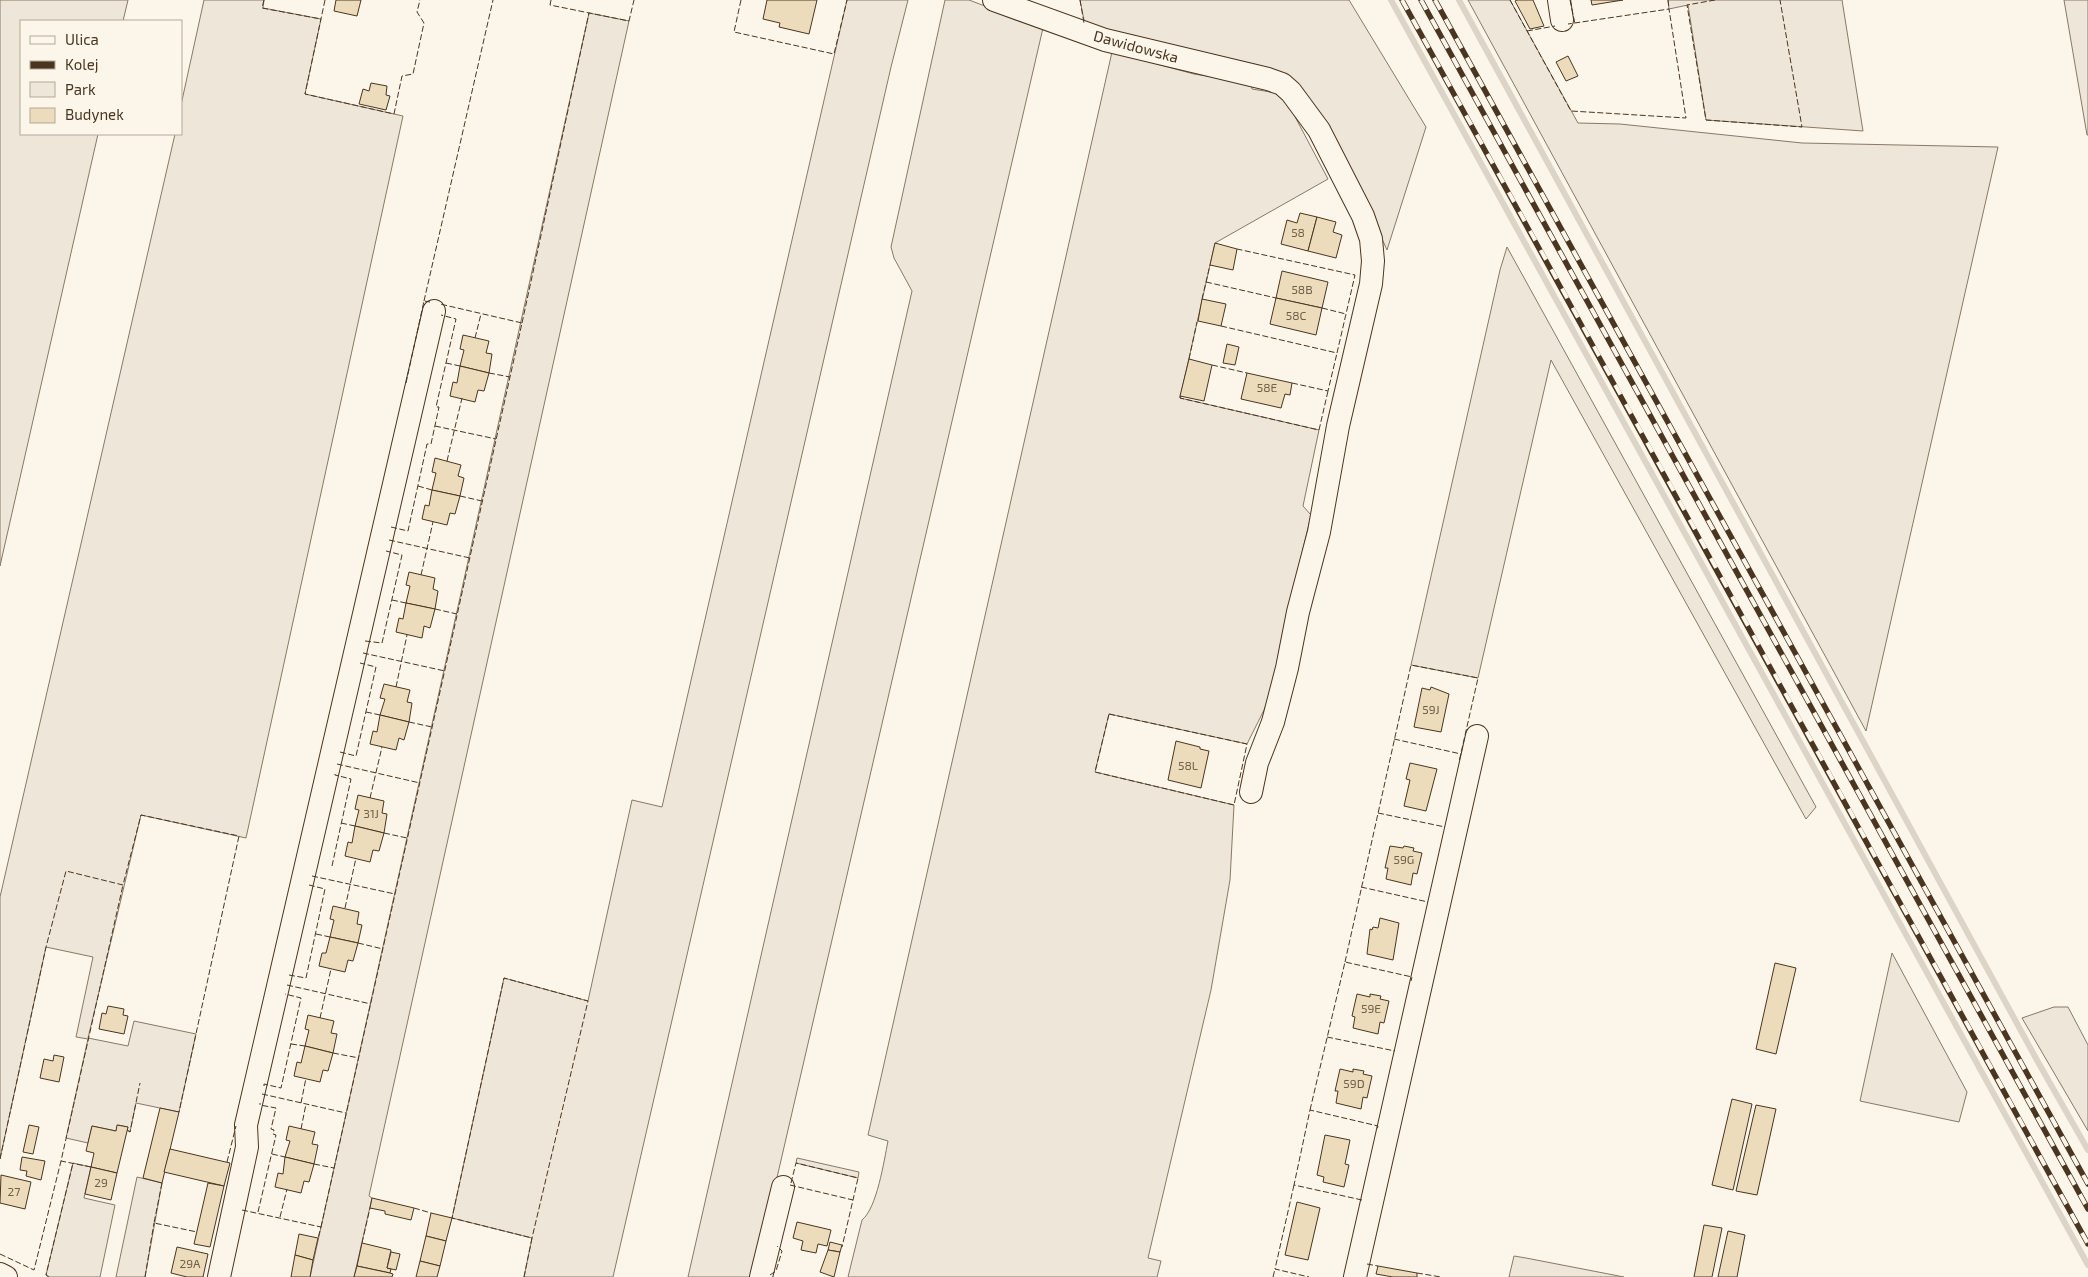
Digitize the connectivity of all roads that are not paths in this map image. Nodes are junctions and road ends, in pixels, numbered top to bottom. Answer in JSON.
{"nodes":[{"id":1,"x":994,"y":0,"type":"edge"},
{"id":2,"x":434,"y":311,"type":"dead end"},
{"id":3,"x":1477,"y":736,"type":"dead end"},
{"id":4,"x":1250,"y":792,"type":"dead end"},
{"id":5,"x":783,"y":1187,"type":"dead end"},
{"id":6,"x":0,"y":1274,"type":"edge"},
{"id":7,"x":6,"y":1277,"type":"edge"},
{"id":8,"x":219,"y":1277,"type":"edge"},
{"id":9,"x":761,"y":1277,"type":"edge"},
{"id":10,"x":1355,"y":1277,"type":"edge"}],
"edges":[{"from":1,"to":4,"type":"street","name":"Dawidowska"},
{"from":2,"to":8,"type":"street"},
{"from":3,"to":10,"type":"street"},
{"from":5,"to":9,"type":"street"},
{"from":6,"to":7,"type":"street"}]}
